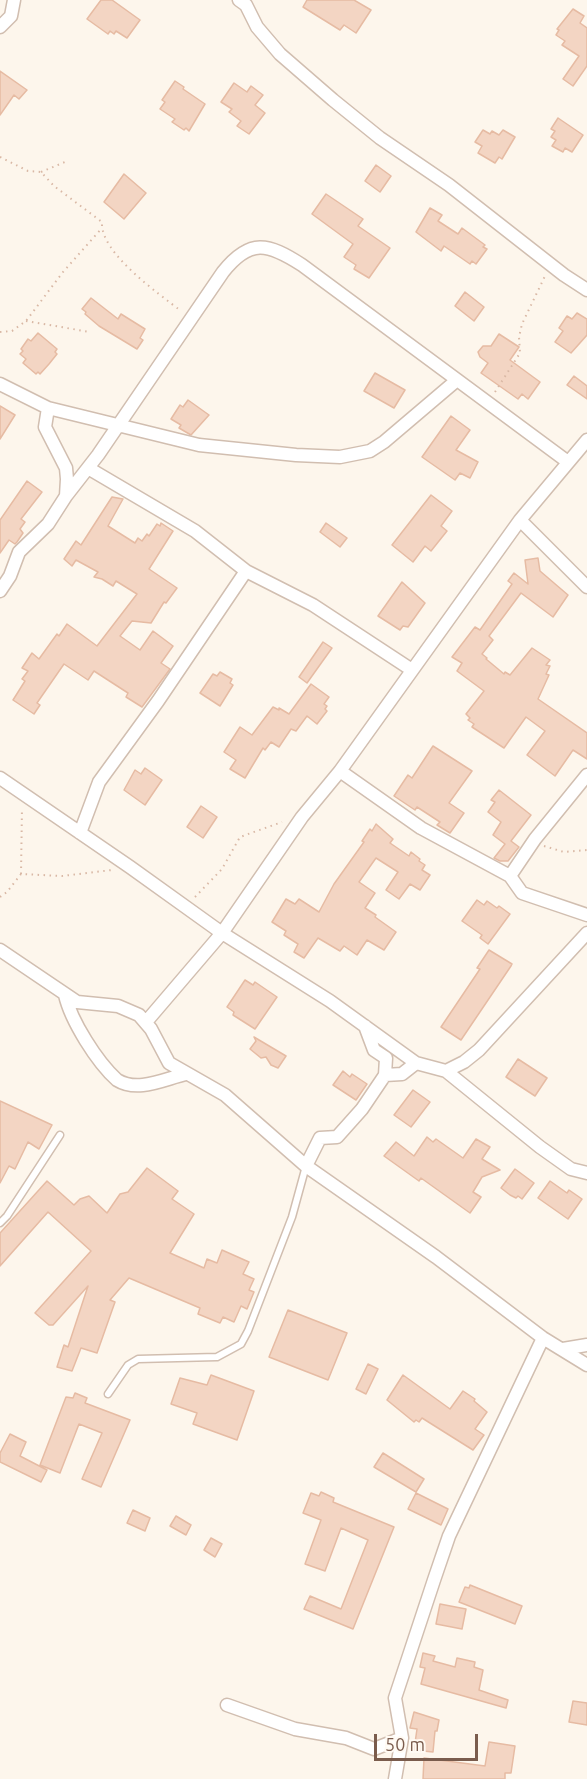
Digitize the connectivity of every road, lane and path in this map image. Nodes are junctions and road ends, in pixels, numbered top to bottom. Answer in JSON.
{"nodes":[{"id":1,"x":14,"y":0,"type":"edge"},
{"id":2,"x":245,"y":2,"type":"edge"},
{"id":3,"x":0,"y":27,"type":"edge"},
{"id":4,"x":0,"y":157,"type":"edge"},
{"id":5,"x":65,"y":162,"type":"dead end"},
{"id":6,"x":41,"y":172,"type":"junction"},
{"id":7,"x":102,"y":228,"type":"junction"},
{"id":8,"x":551,"y":265,"type":"junction"},
{"id":9,"x":587,"y":290,"type":"edge"},
{"id":10,"x":190,"y":319,"type":"junction"},
{"id":11,"x":26,"y":321,"type":"junction"},
{"id":12,"x":0,"y":332,"type":"edge"},
{"id":13,"x":90,"y":332,"type":"dead end"},
{"id":14,"x":457,"y":380,"type":"junction"},
{"id":15,"x":0,"y":384,"type":"edge"},
{"id":16,"x":489,"y":402,"type":"junction"},
{"id":17,"x":48,"y":408,"type":"junction"},
{"id":18,"x":118,"y":426,"type":"junction"},
{"id":19,"x":587,"y":440,"type":"edge"},
{"id":20,"x":568,"y":462,"type":"junction"},
{"id":21,"x":88,"y":468,"type":"junction"},
{"id":22,"x":66,"y":496,"type":"junction"},
{"id":23,"x":520,"y":520,"type":"junction"},
{"id":24,"x":246,"y":571,"type":"junction"},
{"id":25,"x":5,"y":573,"type":"edge"},
{"id":26,"x":587,"y":587,"type":"edge"},
{"id":27,"x":0,"y":591,"type":"edge"},
{"id":28,"x":412,"y":670,"type":"junction"},
{"id":29,"x":340,"y":771,"type":"junction"},
{"id":30,"x":587,"y":775,"type":"edge"},
{"id":31,"x":0,"y":778,"type":"edge"},
{"id":32,"x":20,"y":803,"type":"dead end"},
{"id":33,"x":80,"y":833,"type":"junction"},
{"id":34,"x":535,"y":839,"type":"junction"},
{"id":35,"x":587,"y":850,"type":"edge"},
{"id":36,"x":21,"y":874,"type":"dead end"},
{"id":37,"x":510,"y":876,"type":"junction"},
{"id":38,"x":587,"y":915,"type":"edge"},
{"id":39,"x":222,"y":933,"type":"junction"},
{"id":40,"x":587,"y":933,"type":"edge"},
{"id":41,"x":0,"y":950,"type":"edge"},
{"id":42,"x":64,"y":995,"type":"junction"},
{"id":43,"x":146,"y":1022,"type":"junction"},
{"id":44,"x":365,"y":1025,"type":"junction"},
{"id":45,"x":416,"y":1063,"type":"junction"},
{"id":46,"x":446,"y":1071,"type":"junction"},
{"id":47,"x":186,"y":1074,"type":"junction"},
{"id":48,"x":385,"y":1075,"type":"junction"},
{"id":49,"x":60,"y":1135,"type":"dead end"},
{"id":50,"x":306,"y":1166,"type":"junction"},
{"id":51,"x":587,"y":1173,"type":"edge"},
{"id":52,"x":0,"y":1223,"type":"edge"},
{"id":53,"x":543,"y":1338,"type":"junction"},
{"id":54,"x":587,"y":1345,"type":"edge"},
{"id":55,"x":563,"y":1349,"type":"junction"},
{"id":56,"x":587,"y":1365,"type":"edge"},
{"id":57,"x":108,"y":1394,"type":"dead end"},
{"id":58,"x":228,"y":1705,"type":"dead end"},
{"id":59,"x":402,"y":1738,"type":"junction"},
{"id":60,"x":395,"y":1779,"type":"edge"}],
"edges":[{"from":1,"to":3,"type":"street"},
{"from":2,"to":8,"type":"street"},
{"from":4,"to":6,"type":"path"},
{"from":5,"to":6,"type":"path"},
{"from":6,"to":7,"type":"path"},
{"from":7,"to":10,"type":"path"},
{"from":7,"to":11,"type":"path"},
{"from":8,"to":9,"type":"street"},
{"from":8,"to":16,"type":"path"},
{"from":10,"to":14,"type":"street"},
{"from":10,"to":18,"type":"street"},
{"from":11,"to":12,"type":"path"},
{"from":11,"to":13,"type":"path"},
{"from":14,"to":16,"type":"street"},
{"from":14,"to":18,"type":"street"},
{"from":15,"to":17,"type":"street"},
{"from":16,"to":20,"type":"street"},
{"from":17,"to":18,"type":"street"},
{"from":17,"to":22,"type":"street"},
{"from":18,"to":21,"type":"street"},
{"from":19,"to":20,"type":"street"},
{"from":20,"to":23,"type":"street"},
{"from":21,"to":22,"type":"street"},
{"from":21,"to":24,"type":"street"},
{"from":22,"to":25,"type":"street"},
{"from":23,"to":26,"type":"street"},
{"from":23,"to":28,"type":"street"},
{"from":24,"to":28,"type":"street"},
{"from":24,"to":33,"type":"street"},
{"from":25,"to":27,"type":"street"},
{"from":28,"to":29,"type":"street"},
{"from":29,"to":37,"type":"street"},
{"from":29,"to":39,"type":"street"},
{"from":30,"to":34,"type":"street"},
{"from":31,"to":33,"type":"street"},
{"from":32,"to":36,"type":"path"},
{"from":33,"to":39,"type":"street"},
{"from":34,"to":35,"type":"path"},
{"from":34,"to":37,"type":"street"},
{"from":37,"to":38,"type":"street"},
{"from":39,"to":43,"type":"street"},
{"from":39,"to":44,"type":"street"},
{"from":40,"to":46,"type":"street"},
{"from":41,"to":42,"type":"street"},
{"from":42,"to":43,"type":"street"},
{"from":42,"to":47,"type":"street"},
{"from":43,"to":47,"type":"street"},
{"from":44,"to":45,"type":"street"},
{"from":44,"to":48,"type":"street"},
{"from":45,"to":46,"type":"street"},
{"from":45,"to":48,"type":"street"},
{"from":46,"to":51,"type":"street"},
{"from":47,"to":50,"type":"street"},
{"from":48,"to":50,"type":"street"},
{"from":49,"to":52,"type":"lane"},
{"from":50,"to":53,"type":"street"},
{"from":50,"to":57,"type":"lane"},
{"from":53,"to":55,"type":"street"},
{"from":53,"to":59,"type":"street"},
{"from":54,"to":55,"type":"street"},
{"from":55,"to":56,"type":"street"},
{"from":58,"to":59,"type":"street"},
{"from":59,"to":60,"type":"street"}]}
